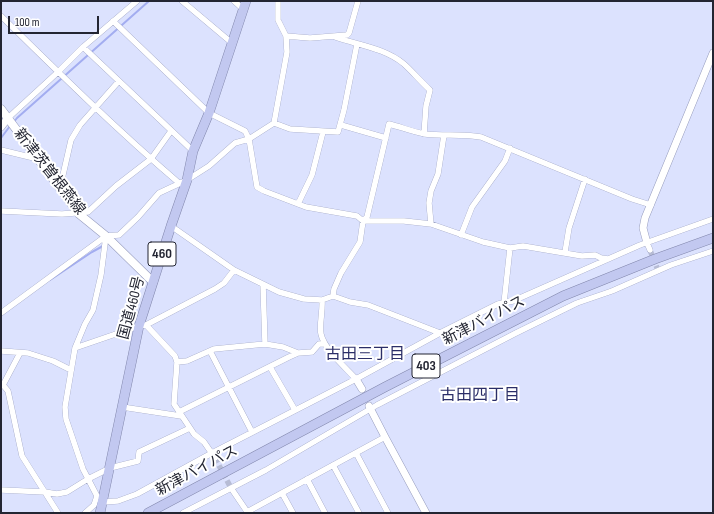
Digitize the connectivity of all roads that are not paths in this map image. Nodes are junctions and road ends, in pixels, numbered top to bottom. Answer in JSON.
{"nodes":[{"id":1,"x":137,"y":1,"type":"edge"},
{"id":2,"x":182,"y":1,"type":"edge"},
{"id":3,"x":234,"y":1,"type":"edge"},
{"id":4,"x":278,"y":1,"type":"edge"},
{"id":5,"x":358,"y":1,"type":"edge"},
{"id":6,"x":244,"y":5,"type":"edge"},
{"id":7,"x":1,"y":16,"type":"edge"},
{"id":8,"x":113,"y":21,"type":"junction"},
{"id":9,"x":286,"y":36,"type":"junction"},
{"id":10,"x":335,"y":37,"type":"junction"},
{"id":11,"x":232,"y":43,"type":"junction"},
{"id":12,"x":357,"y":44,"type":"junction"},
{"id":13,"x":83,"y":47,"type":"junction"},
{"id":14,"x":713,"y":53,"type":"edge"},
{"id":15,"x":58,"y":72,"type":"junction"},
{"id":16,"x":119,"y":81,"type":"junction"},
{"id":17,"x":96,"y":106,"type":"junction"},
{"id":18,"x":1,"y":109,"type":"edge"},
{"id":19,"x":209,"y":113,"type":"junction"},
{"id":20,"x":11,"y":122,"type":"junction"},
{"id":21,"x":274,"y":123,"type":"junction"},
{"id":22,"x":341,"y":125,"type":"junction"},
{"id":23,"x":1,"y":128,"type":"edge"},
{"id":24,"x":171,"y":131,"type":"junction"},
{"id":25,"x":323,"y":132,"type":"junction"},
{"id":26,"x":424,"y":134,"type":"junction"},
{"id":27,"x":444,"y":136,"type":"junction"},
{"id":28,"x":386,"y":138,"type":"junction"},
{"id":29,"x":249,"y":140,"type":"junction"},
{"id":30,"x":510,"y":148,"type":"junction"},
{"id":31,"x":1,"y":150,"type":"edge"},
{"id":32,"x":193,"y":151,"type":"junction"},
{"id":33,"x":38,"y":159,"type":"junction"},
{"id":34,"x":152,"y":159,"type":"junction"},
{"id":35,"x":585,"y":179,"type":"junction"},
{"id":36,"x":183,"y":182,"type":"junction"},
{"id":37,"x":60,"y":188,"type":"junction"},
{"id":38,"x":298,"y":204,"type":"junction"},
{"id":39,"x":651,"y":205,"type":"junction"},
{"id":40,"x":1,"y":211,"type":"edge"},
{"id":41,"x":79,"y":214,"type":"junction"},
{"id":42,"x":713,"y":219,"type":"edge"},
{"id":43,"x":363,"y":221,"type":"junction"},
{"id":44,"x":431,"y":224,"type":"junction"},
{"id":45,"x":171,"y":226,"type":"junction"},
{"id":46,"x":462,"y":235,"type":"junction"},
{"id":47,"x":106,"y":236,"type":"junction"},
{"id":48,"x":713,"y":238,"type":"edge"},
{"id":49,"x":647,"y":243,"type":"junction"},
{"id":50,"x":510,"y":248,"type":"junction"},
{"id":51,"x":650,"y":250,"type":"tunnel mouth"},
{"id":52,"x":713,"y":251,"type":"edge"},
{"id":53,"x":565,"y":252,"type":"junction"},
{"id":54,"x":608,"y":259,"type":"junction"},
{"id":55,"x":234,"y":270,"type":"junction"},
{"id":56,"x":153,"y":282,"type":"junction"},
{"id":57,"x":263,"y":284,"type":"junction"},
{"id":58,"x":333,"y":296,"type":"junction"},
{"id":59,"x":322,"y":300,"type":"junction"},
{"id":60,"x":504,"y":302,"type":"junction"},
{"id":61,"x":1,"y":312,"type":"edge"},
{"id":62,"x":143,"y":326,"type":"junction"},
{"id":63,"x":440,"y":333,"type":"junction"},
{"id":64,"x":264,"y":344,"type":"junction"},
{"id":65,"x":325,"y":344,"type":"junction"},
{"id":66,"x":75,"y":348,"type":"junction"},
{"id":67,"x":1,"y":351,"type":"edge"},
{"id":68,"x":210,"y":351,"type":"junction"},
{"id":69,"x":20,"y":353,"type":"junction"},
{"id":70,"x":298,"y":353,"type":"junction"},
{"id":71,"x":177,"y":362,"type":"junction"},
{"id":72,"x":270,"y":367,"type":"junction"},
{"id":73,"x":71,"y":370,"type":"junction"},
{"id":74,"x":356,"y":379,"type":"junction"},
{"id":75,"x":2,"y":385,"type":"edge"},
{"id":76,"x":229,"y":387,"type":"junction"},
{"id":77,"x":362,"y":388,"type":"dead end"},
{"id":78,"x":122,"y":407,"type":"junction"},
{"id":79,"x":370,"y":407,"type":"junction"},
{"id":80,"x":295,"y":410,"type":"junction"},
{"id":81,"x":180,"y":414,"type":"junction"},
{"id":82,"x":190,"y":428,"type":"junction"},
{"id":83,"x":252,"y":432,"type":"junction"},
{"id":84,"x":384,"y":437,"type":"junction"},
{"id":85,"x":356,"y":453,"type":"junction"},
{"id":86,"x":214,"y":456,"type":"junction"},
{"id":87,"x":333,"y":465,"type":"junction"},
{"id":88,"x":110,"y":468,"type":"junction"},
{"id":89,"x":88,"y":479,"type":"junction"},
{"id":90,"x":307,"y":480,"type":"junction"},
{"id":91,"x":231,"y":488,"type":"junction"},
{"id":92,"x":1,"y":490,"type":"edge"},
{"id":93,"x":45,"y":492,"type":"junction"},
{"id":94,"x":282,"y":493,"type":"junction"},
{"id":95,"x":103,"y":502,"type":"junction"},
{"id":96,"x":58,"y":513,"type":"edge"},
{"id":97,"x":85,"y":513,"type":"edge"},
{"id":98,"x":100,"y":513,"type":"edge"},
{"id":99,"x":148,"y":513,"type":"edge"},
{"id":100,"x":184,"y":513,"type":"edge"},
{"id":101,"x":247,"y":513,"type":"edge"},
{"id":102,"x":293,"y":513,"type":"edge"},
{"id":103,"x":325,"y":513,"type":"edge"},
{"id":104,"x":359,"y":513,"type":"edge"},
{"id":105,"x":388,"y":513,"type":"edge"},
{"id":106,"x":426,"y":513,"type":"edge"}],
"edges":[{"from":1,"to":8,"type":"street"},
{"from":2,"to":11,"type":"street"},
{"from":3,"to":6,"type":"street"},
{"from":4,"to":9,"type":"street"},
{"from":5,"to":10,"type":"street"},
{"from":6,"to":11,"type":"highway","name":"国道460号","number":"460"},
{"from":7,"to":15,"type":"street"},
{"from":8,"to":13,"type":"street"},
{"from":8,"to":19,"type":"street"},
{"from":9,"to":10,"type":"street"},
{"from":9,"to":21,"type":"street"},
{"from":10,"to":12,"type":"street"},
{"from":11,"to":19,"type":"highway","name":"国道460号","number":"460"},
{"from":12,"to":22,"type":"street"},
{"from":12,"to":26,"type":"street"},
{"from":13,"to":15,"type":"street"},
{"from":13,"to":16,"type":"street"},
{"from":14,"to":39,"type":"street"},
{"from":15,"to":17,"type":"street"},
{"from":15,"to":20,"type":"street"},
{"from":16,"to":17,"type":"street"},
{"from":16,"to":24,"type":"street"},
{"from":17,"to":34,"type":"street"},
{"from":17,"to":37,"type":"street"},
{"from":18,"to":20,"type":"main road","name":"新津茨曽根燕線"},
{"from":19,"to":29,"type":"street"},
{"from":19,"to":32,"type":"highway","name":"国道460号","number":"460"},
{"from":20,"to":23,"type":"street"},
{"from":20,"to":33,"type":"main road","name":"新津茨曽根燕線"},
{"from":21,"to":25,"type":"street"},
{"from":21,"to":29,"type":"street"},
{"from":22,"to":25,"type":"street"},
{"from":22,"to":28,"type":"street"},
{"from":24,"to":32,"type":"street"},
{"from":24,"to":34,"type":"street"},
{"from":25,"to":38,"type":"street"},
{"from":26,"to":27,"type":"street"},
{"from":26,"to":28,"type":"street"},
{"from":27,"to":30,"type":"street"},
{"from":27,"to":44,"type":"street"},
{"from":28,"to":43,"type":"street"},
{"from":29,"to":36,"type":"street"},
{"from":29,"to":38,"type":"street"},
{"from":30,"to":35,"type":"street"},
{"from":30,"to":46,"type":"street"},
{"from":31,"to":33,"type":"street"},
{"from":32,"to":36,"type":"highway","name":"国道460号","number":"460"},
{"from":33,"to":37,"type":"main road","name":"新津茨曽根燕線"},
{"from":34,"to":36,"type":"street"},
{"from":34,"to":41,"type":"street"},
{"from":35,"to":39,"type":"street"},
{"from":35,"to":53,"type":"street"},
{"from":36,"to":45,"type":"highway","name":"国道460号","number":"460"},
{"from":36,"to":47,"type":"street"},
{"from":37,"to":41,"type":"main road","name":"新津茨曽根燕線"},
{"from":38,"to":43,"type":"street"},
{"from":39,"to":49,"type":"street"},
{"from":40,"to":41,"type":"street"},
{"from":41,"to":47,"type":"main road","name":"新津茨曽根燕線"},
{"from":42,"to":49,"type":"street"},
{"from":43,"to":44,"type":"street"},
{"from":43,"to":58,"type":"street"},
{"from":44,"to":46,"type":"street"},
{"from":45,"to":55,"type":"street"},
{"from":45,"to":56,"type":"highway","name":"国道460号","number":"460"},
{"from":46,"to":50,"type":"street"},
{"from":47,"to":56,"type":"main road","name":"新津茨曽根燕線"},
{"from":47,"to":61,"type":"street"},
{"from":47,"to":66,"type":"street"},
{"from":48,"to":99,"type":"highway","name":"新津バイパス","number":"403"},
{"from":49,"to":51,"type":"street"},
{"from":49,"to":54,"type":"street"},
{"from":50,"to":53,"type":"street"},
{"from":50,"to":60,"type":"street"},
{"from":52,"to":79,"type":"street"},
{"from":53,"to":54,"type":"street"},
{"from":54,"to":60,"type":"street"},
{"from":55,"to":57,"type":"street"},
{"from":55,"to":62,"type":"street"},
{"from":56,"to":62,"type":"highway","name":"国道460号","number":"460"},
{"from":57,"to":59,"type":"street"},
{"from":57,"to":64,"type":"street"},
{"from":58,"to":59,"type":"street"},
{"from":58,"to":63,"type":"street"},
{"from":59,"to":65,"type":"street"},
{"from":60,"to":63,"type":"street"},
{"from":62,"to":66,"type":"street"},
{"from":62,"to":71,"type":"street"},
{"from":62,"to":78,"type":"highway","name":"国道460号","number":"460"},
{"from":63,"to":74,"type":"street"},
{"from":64,"to":68,"type":"street"},
{"from":64,"to":70,"type":"street"},
{"from":65,"to":70,"type":"street"},
{"from":65,"to":74,"type":"street"},
{"from":66,"to":73,"type":"street"},
{"from":67,"to":69,"type":"street"},
{"from":68,"to":71,"type":"street"},
{"from":68,"to":76,"type":"street"},
{"from":69,"to":73,"type":"street"},
{"from":69,"to":75,"type":"street"},
{"from":70,"to":72,"type":"street"},
{"from":71,"to":81,"type":"street"},
{"from":72,"to":76,"type":"street"},
{"from":72,"to":80,"type":"street"},
{"from":73,"to":89,"type":"street"},
{"from":74,"to":77,"type":"street"},
{"from":74,"to":80,"type":"street"},
{"from":75,"to":93,"type":"street"},
{"from":76,"to":81,"type":"street"},
{"from":76,"to":83,"type":"street"},
{"from":78,"to":81,"type":"street"},
{"from":78,"to":88,"type":"highway","name":"国道460号","number":"460"},
{"from":79,"to":84,"type":"street"},
{"from":79,"to":91,"type":"street"},
{"from":80,"to":83,"type":"street"},
{"from":81,"to":82,"type":"street"},
{"from":82,"to":86,"type":"street"},
{"from":82,"to":88,"type":"street"},
{"from":83,"to":86,"type":"street"},
{"from":84,"to":85,"type":"street"},
{"from":84,"to":106,"type":"street"},
{"from":85,"to":87,"type":"street"},
{"from":85,"to":105,"type":"street"},
{"from":86,"to":95,"type":"street"},
{"from":87,"to":90,"type":"street"},
{"from":87,"to":104,"type":"street"},
{"from":88,"to":89,"type":"street"},
{"from":88,"to":95,"type":"highway","name":"国道460号","number":"460"},
{"from":89,"to":93,"type":"street"},
{"from":89,"to":97,"type":"street"},
{"from":90,"to":94,"type":"street"},
{"from":90,"to":103,"type":"street"},
{"from":91,"to":100,"type":"street"},
{"from":91,"to":101,"type":"street"},
{"from":92,"to":93,"type":"street"},
{"from":93,"to":96,"type":"street"},
{"from":94,"to":101,"type":"street"},
{"from":94,"to":102,"type":"street"},
{"from":95,"to":98,"type":"highway","name":"国道460号","number":"460"}]}
